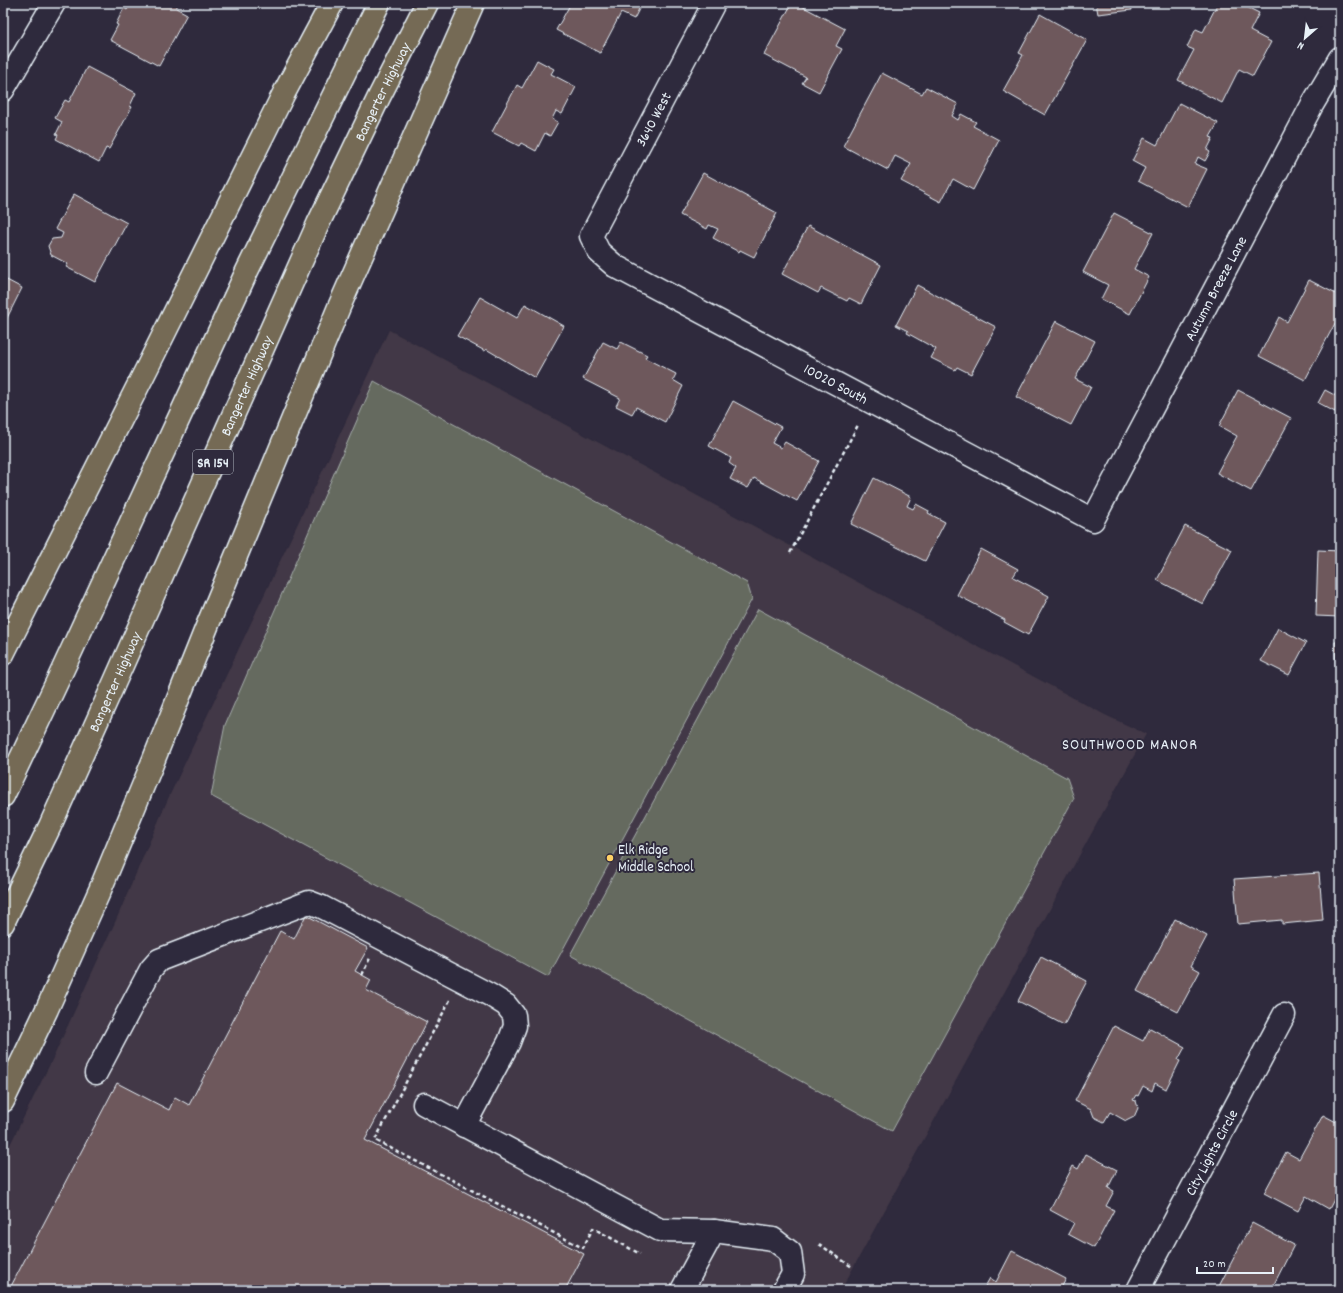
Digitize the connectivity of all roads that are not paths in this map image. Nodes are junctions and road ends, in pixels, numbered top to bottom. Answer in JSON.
{"nodes":[{"id":1,"x":54,"y":3,"type":"edge"},
{"id":2,"x":332,"y":3,"type":"edge"},
{"id":3,"x":379,"y":3,"type":"edge"},
{"id":4,"x":427,"y":3,"type":"edge"},
{"id":5,"x":473,"y":3,"type":"edge"},
{"id":6,"x":714,"y":3,"type":"edge"},
{"id":7,"x":1340,"y":58,"type":"edge"},
{"id":8,"x":3,"y":90,"type":"edge"},
{"id":9,"x":591,"y":236,"type":"joint"},
{"id":10,"x":1093,"y":520,"type":"joint"},
{"id":11,"x":3,"y":654,"type":"edge"},
{"id":12,"x":3,"y":796,"type":"edge"},
{"id":13,"x":3,"y":923,"type":"edge"},
{"id":14,"x":1284,"y":1015,"type":"dead end"},
{"id":15,"x":96,"y":1073,"type":"dead end"},
{"id":16,"x":3,"y":1101,"type":"edge"},
{"id":17,"x":424,"y":1104,"type":"dead end"},
{"id":18,"x":464,"y":1126,"type":"junction"},
{"id":19,"x":714,"y":1230,"type":"junction"},
{"id":20,"x":682,"y":1290,"type":"edge"},
{"id":21,"x":784,"y":1290,"type":"edge"},
{"id":22,"x":1138,"y":1290,"type":"edge"}],
"edges":[{"from":1,"to":8,"type":"street"},
{"from":2,"to":11,"type":"highway"},
{"from":3,"to":12,"type":"highway"},
{"from":4,"to":13,"type":"highway","name":"Bangerter Highway","number":"SR 154"},
{"from":5,"to":16,"type":"highway"},
{"from":6,"to":9,"type":"street","name":"3640 West"},
{"from":7,"to":10,"type":"street","name":"Autumn Breeze Lane"},
{"from":9,"to":10,"type":"street","name":"10020 South"},
{"from":14,"to":22,"type":"street","name":"City Lights Circle"},
{"from":15,"to":18,"type":"street"},
{"from":17,"to":18,"type":"street"},
{"from":18,"to":19,"type":"street"},
{"from":19,"to":20,"type":"street"},
{"from":19,"to":21,"type":"street"}]}
